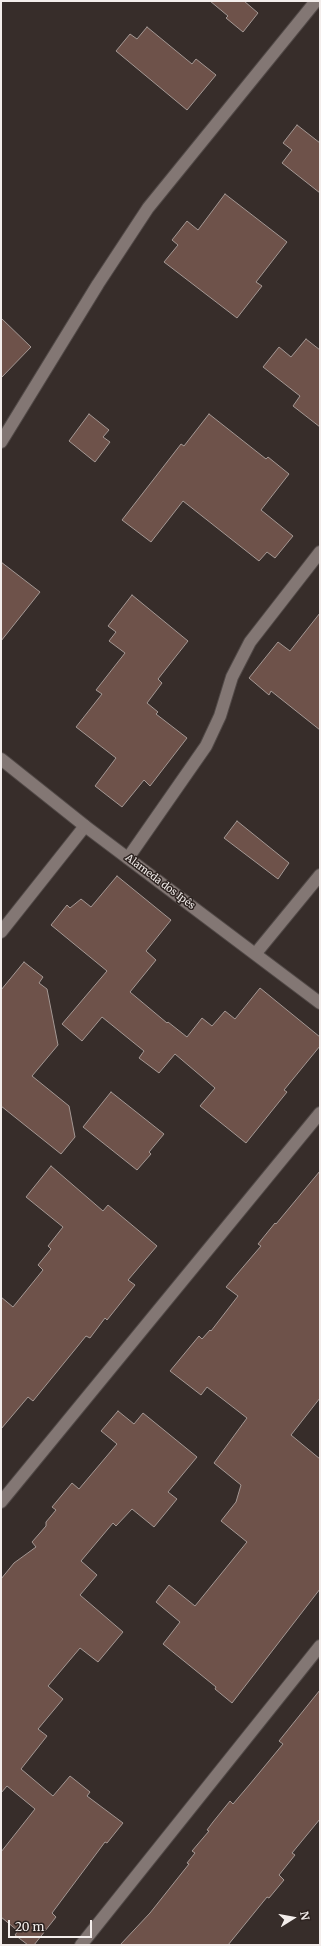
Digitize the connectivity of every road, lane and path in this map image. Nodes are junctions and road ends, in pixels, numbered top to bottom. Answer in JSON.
{"nodes":[{"id":1,"x":316,"y":1,"type":"edge"},
{"id":2,"x":1,"y":442,"type":"edge"},
{"id":3,"x":320,"y":552,"type":"edge"},
{"id":4,"x":1,"y":758,"type":"edge"},
{"id":5,"x":85,"y":826,"type":"junction"},
{"id":6,"x":128,"y":858,"type":"junction"},
{"id":7,"x":320,"y":875,"type":"edge"},
{"id":8,"x":1,"y":932,"type":"edge"},
{"id":9,"x":256,"y":953,"type":"junction"},
{"id":10,"x":320,"y":1002,"type":"edge"},
{"id":11,"x":320,"y":1113,"type":"edge"},
{"id":12,"x":1,"y":1502,"type":"edge"},
{"id":13,"x":320,"y":1646,"type":"edge"},
{"id":14,"x":81,"y":1945,"type":"edge"}],
"edges":[{"from":1,"to":2,"type":"street"},
{"from":3,"to":6,"type":"street"},
{"from":4,"to":5,"type":"street","name":"Alameda dos Ipês"},
{"from":5,"to":6,"type":"street","name":"Alameda dos Ipês"},
{"from":5,"to":8,"type":"street"},
{"from":6,"to":9,"type":"street","name":"Alameda dos Ipês"},
{"from":7,"to":9,"type":"street"},
{"from":9,"to":10,"type":"street","name":"Alameda dos Ipês"},
{"from":11,"to":12,"type":"street"},
{"from":13,"to":14,"type":"street"}]}
